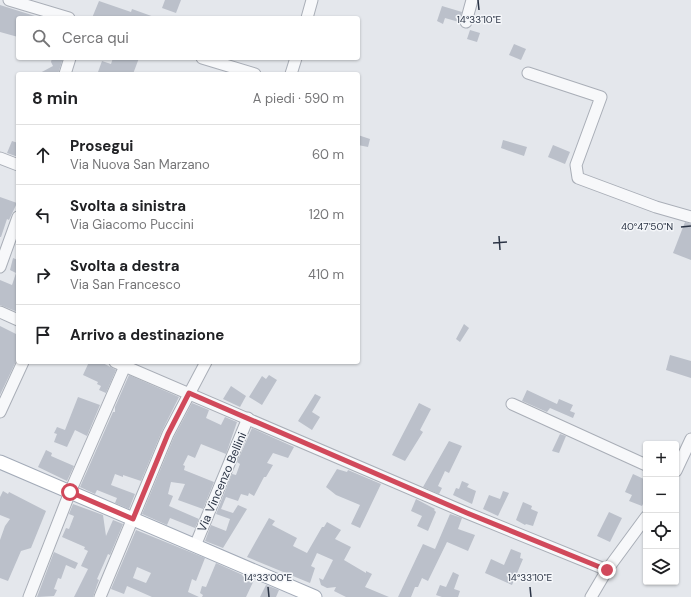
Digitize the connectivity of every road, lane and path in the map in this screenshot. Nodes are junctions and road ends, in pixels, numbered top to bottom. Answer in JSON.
{"nodes":[{"id":1,"x":9,"y":0,"type":"edge"},
{"id":2,"x":312,"y":0,"type":"edge"},
{"id":3,"x":472,"y":0,"type":"edge"},
{"id":4,"x":62,"y":16,"type":"edge"},
{"id":5,"x":308,"y":16,"type":"edge"},
{"id":6,"x":466,"y":22,"type":"dead end"},
{"id":7,"x":69,"y":60,"type":"edge"},
{"id":8,"x":209,"y":60,"type":"edge"},
{"id":9,"x":295,"y":60,"type":"edge"},
{"id":10,"x":66,"y":72,"type":"edge"},
{"id":11,"x":248,"y":72,"type":"edge"},
{"id":12,"x":292,"y":72,"type":"edge"},
{"id":13,"x":528,"y":73,"type":"dead end"},
{"id":14,"x":0,"y":158,"type":"edge"},
{"id":15,"x":16,"y":164,"type":"edge"},
{"id":16,"x":691,"y":217,"type":"edge"},
{"id":17,"x":16,"y":223,"type":"edge"},
{"id":18,"x":0,"y":267,"type":"edge"},
{"id":19,"x":0,"y":312,"type":"edge"},
{"id":20,"x":16,"y":319,"type":"edge"},
{"id":21,"x":22,"y":364,"type":"edge"},
{"id":22,"x":120,"y":364,"type":"edge"},
{"id":23,"x":205,"y":364,"type":"edge"},
{"id":24,"x":189,"y":393,"type":"junction"},
{"id":25,"x":512,"y":404,"type":"dead end"},
{"id":26,"x":0,"y":412,"type":"edge"},
{"id":27,"x":248,"y":418,"type":"junction"},
{"id":28,"x":691,"y":439,"type":"edge"},
{"id":29,"x":0,"y":462,"type":"edge"},
{"id":30,"x":643,"y":464,"type":"edge"},
{"id":31,"x":679,"y":465,"type":"edge"},
{"id":32,"x":70,"y":492,"type":"junction"},
{"id":33,"x":133,"y":519,"type":"junction"},
{"id":34,"x":643,"y":521,"type":"edge"},
{"id":35,"x":195,"y":546,"type":"junction"},
{"id":36,"x":607,"y":570,"type":"junction"},
{"id":37,"x":29,"y":597,"type":"edge"},
{"id":38,"x":100,"y":597,"type":"edge"},
{"id":39,"x":315,"y":597,"type":"edge"},
{"id":40,"x":591,"y":597,"type":"edge"}],
"edges":[{"from":1,"to":4,"type":"street"},
{"from":2,"to":5,"type":"street"},
{"from":3,"to":6,"type":"street"},
{"from":7,"to":10,"type":"street"},
{"from":8,"to":11,"type":"street"},
{"from":9,"to":12,"type":"street"},
{"from":13,"to":16,"type":"street"},
{"from":14,"to":15,"type":"street"},
{"from":17,"to":18,"type":"street"},
{"from":19,"to":20,"type":"street"},
{"from":21,"to":26,"type":"street"},
{"from":22,"to":24,"type":"street"},
{"from":22,"to":32,"type":"street"},
{"from":23,"to":24,"type":"street"},
{"from":24,"to":27,"type":"street"},
{"from":24,"to":33,"type":"street"},
{"from":25,"to":30,"type":"street"},
{"from":27,"to":35,"type":"street","name":"Via Vincenzo Bellini"},
{"from":27,"to":36,"type":"street"},
{"from":28,"to":31,"type":"street"},
{"from":29,"to":32,"type":"main road"},
{"from":32,"to":33,"type":"main road"},
{"from":32,"to":37,"type":"street"},
{"from":33,"to":35,"type":"main road"},
{"from":33,"to":38,"type":"street"},
{"from":34,"to":36,"type":"street"},
{"from":35,"to":39,"type":"main road"},
{"from":36,"to":40,"type":"street"}]}
